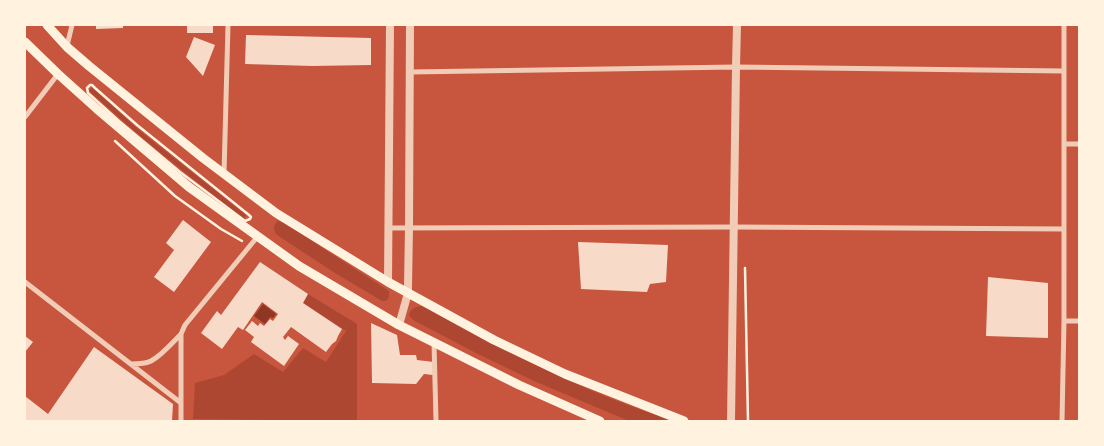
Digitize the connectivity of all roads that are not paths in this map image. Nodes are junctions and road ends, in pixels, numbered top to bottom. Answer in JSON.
{"nodes":[{"id":1,"x":47,"y":25,"type":"edge"},
{"id":2,"x":72,"y":25,"type":"edge"},
{"id":3,"x":228,"y":25,"type":"edge"},
{"id":4,"x":390,"y":25,"type":"edge"},
{"id":5,"x":410,"y":25,"type":"edge"},
{"id":6,"x":737,"y":25,"type":"edge"},
{"id":7,"x":1064,"y":25,"type":"edge"},
{"id":8,"x":25,"y":42,"type":"edge"},
{"id":9,"x":67,"y":47,"type":"junction"},
{"id":10,"x":736,"y":67,"type":"junction"},
{"id":11,"x":1064,"y":71,"type":"junction"},
{"id":12,"x":410,"y":72,"type":"junction"},
{"id":13,"x":58,"y":74,"type":"junction"},
{"id":14,"x":25,"y":117,"type":"edge"},
{"id":15,"x":1064,"y":144,"type":"junction"},
{"id":16,"x":1079,"y":144,"type":"edge"},
{"id":17,"x":224,"y":174,"type":"junction"},
{"id":18,"x":410,"y":227,"type":"junction"},
{"id":19,"x":733,"y":227,"type":"junction"},
{"id":20,"x":388,"y":228,"type":"junction"},
{"id":21,"x":1064,"y":229,"type":"junction"},
{"id":22,"x":258,"y":236,"type":"junction"},
{"id":23,"x":25,"y":282,"type":"edge"},
{"id":24,"x":388,"y":282,"type":"junction"},
{"id":25,"x":408,"y":293,"type":"junction"},
{"id":26,"x":1064,"y":321,"type":"junction"},
{"id":27,"x":1079,"y":321,"type":"edge"},
{"id":28,"x":399,"y":325,"type":"junction"},
{"id":29,"x":181,"y":334,"type":"junction"},
{"id":30,"x":434,"y":343,"type":"junction"},
{"id":31,"x":131,"y":364,"type":"junction"},
{"id":32,"x":181,"y":403,"type":"junction"},
{"id":33,"x":182,"y":421,"type":"edge"},
{"id":34,"x":436,"y":421,"type":"edge"},
{"id":35,"x":600,"y":421,"type":"edge"},
{"id":36,"x":684,"y":421,"type":"edge"},
{"id":37,"x":731,"y":421,"type":"edge"},
{"id":38,"x":1062,"y":421,"type":"edge"}],
"edges":[{"from":1,"to":9,"type":"main road"},
{"from":2,"to":9,"type":"street"},
{"from":3,"to":17,"type":"street"},
{"from":4,"to":20,"type":"street"},
{"from":5,"to":12,"type":"street"},
{"from":6,"to":10,"type":"street"},
{"from":7,"to":11,"type":"street"},
{"from":8,"to":13,"type":"main road"},
{"from":9,"to":17,"type":"main road"},
{"from":10,"to":11,"type":"street"},
{"from":10,"to":12,"type":"street"},
{"from":10,"to":19,"type":"street"},
{"from":11,"to":15,"type":"street"},
{"from":12,"to":18,"type":"street"},
{"from":13,"to":14,"type":"street"},
{"from":13,"to":22,"type":"main road"},
{"from":15,"to":16,"type":"street"},
{"from":15,"to":21,"type":"street"},
{"from":17,"to":24,"type":"main road"},
{"from":18,"to":19,"type":"street"},
{"from":18,"to":20,"type":"street"},
{"from":18,"to":25,"type":"street"},
{"from":19,"to":21,"type":"street"},
{"from":19,"to":37,"type":"street"},
{"from":20,"to":24,"type":"street"},
{"from":21,"to":26,"type":"street"},
{"from":22,"to":28,"type":"main road"},
{"from":22,"to":29,"type":"street"},
{"from":23,"to":31,"type":"street"},
{"from":24,"to":25,"type":"main road"},
{"from":25,"to":28,"type":"street"},
{"from":25,"to":36,"type":"main road"},
{"from":26,"to":27,"type":"street"},
{"from":26,"to":38,"type":"street"},
{"from":28,"to":30,"type":"main road"},
{"from":29,"to":31,"type":"street"},
{"from":29,"to":32,"type":"street"},
{"from":30,"to":34,"type":"street"},
{"from":30,"to":35,"type":"main road"},
{"from":31,"to":32,"type":"street"},
{"from":32,"to":33,"type":"street"}]}
